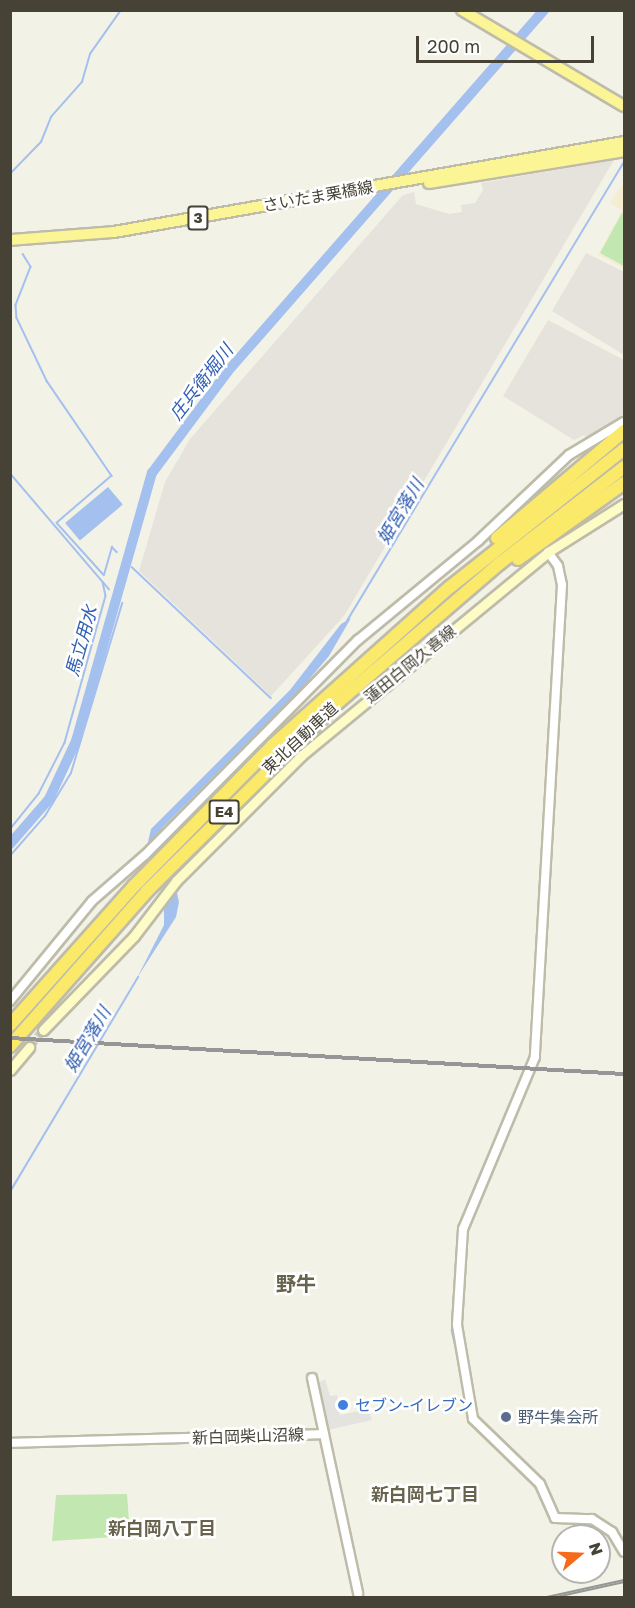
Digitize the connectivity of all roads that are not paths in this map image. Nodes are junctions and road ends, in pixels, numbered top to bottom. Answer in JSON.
{"nodes":[{"id":1,"x":462,"y":10,"type":"edge"},
{"id":2,"x":624,"y":106,"type":"edge"},
{"id":3,"x":621,"y":142,"type":"edge"},
{"id":4,"x":624,"y":151,"type":"edge"},
{"id":5,"x":400,"y":185,"type":"junction"},
{"id":6,"x":380,"y":189,"type":"junction"},
{"id":7,"x":10,"y":240,"type":"edge"},
{"id":8,"x":10,"y":247,"type":"edge"},
{"id":9,"x":624,"y":422,"type":"edge"},
{"id":10,"x":620,"y":435,"type":"edge"},
{"id":11,"x":624,"y":449,"type":"edge"},
{"id":12,"x":624,"y":467,"type":"edge"},
{"id":13,"x":624,"y":483,"type":"edge"},
{"id":14,"x":624,"y":504,"type":"edge"},
{"id":15,"x":548,"y":552,"type":"junction"},
{"id":16,"x":450,"y":587,"type":"junction"},
{"id":17,"x":459,"y":597,"type":"junction"},
{"id":18,"x":10,"y":1001,"type":"edge"},
{"id":19,"x":10,"y":1025,"type":"edge"},
{"id":20,"x":43,"y":1030,"type":"tunnel mouth"},
{"id":21,"x":10,"y":1046,"type":"edge"},
{"id":22,"x":28,"y":1047,"type":"tunnel mouth"},
{"id":23,"x":10,"y":1070,"type":"edge"},
{"id":24,"x":312,"y":1378,"type":"dead end"},
{"id":25,"x":324,"y":1434,"type":"junction"},
{"id":26,"x":10,"y":1443,"type":"edge"},
{"id":27,"x":624,"y":1552,"type":"edge"},
{"id":28,"x":358,"y":1593,"type":"dead end"}],
"edges":[{"from":1,"to":2,"type":"main road"},
{"from":3,"to":5,"type":"main road","name":"さいたま栗橋線","number":"3"},
{"from":4,"to":5,"type":"main road","name":"さいたま栗橋線","number":"3"},
{"from":5,"to":6,"type":"main road","name":"さいたま栗橋線","number":"3"},
{"from":6,"to":7,"type":"main road","name":"さいたま栗橋線","number":"3"},
{"from":6,"to":8,"type":"main road","name":"さいたま栗橋線","number":"3"},
{"from":9,"to":18,"type":"street"},
{"from":10,"to":16,"type":"highway"},
{"from":11,"to":16,"type":"highway","name":"東北自動車道","number":"E4"},
{"from":12,"to":17,"type":"highway","name":"東北自動車道","number":"E4"},
{"from":13,"to":17,"type":"highway"},
{"from":14,"to":15,"type":"main road","name":"蓮田白岡久喜線"},
{"from":15,"to":20,"type":"main road","name":"蓮田白岡久喜線"},
{"from":15,"to":27,"type":"street"},
{"from":16,"to":19,"type":"highway","name":"東北自動車道","number":"E4"},
{"from":17,"to":21,"type":"highway","name":"東北自動車道","number":"E4"},
{"from":22,"to":23,"type":"main road"},
{"from":24,"to":25,"type":"street"},
{"from":25,"to":26,"type":"street","name":"新白岡柴山沼線"},
{"from":25,"to":28,"type":"street","name":"新白岡柴山沼線"}]}
